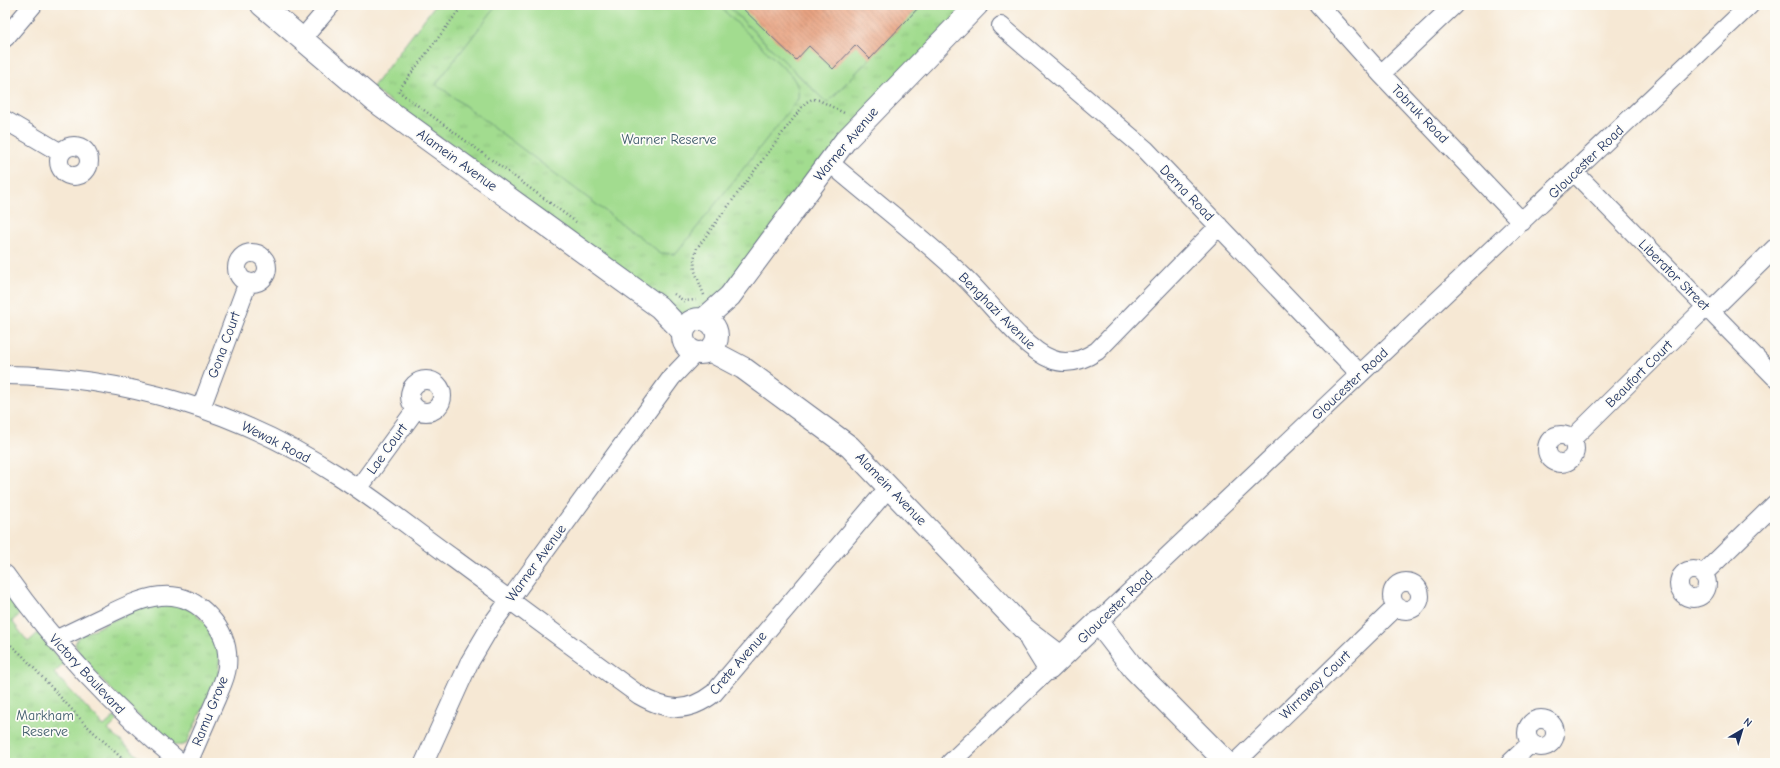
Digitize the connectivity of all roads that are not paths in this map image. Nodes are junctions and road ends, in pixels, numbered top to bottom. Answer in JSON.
{"nodes":[{"id":1,"x":33,"y":5,"type":"edge"},
{"id":2,"x":262,"y":5,"type":"edge"},
{"id":3,"x":331,"y":5,"type":"edge"},
{"id":4,"x":977,"y":5,"type":"edge"},
{"id":5,"x":1319,"y":5,"type":"edge"},
{"id":6,"x":1454,"y":5,"type":"edge"},
{"id":7,"x":1750,"y":5,"type":"edge"},
{"id":8,"x":1001,"y":26,"type":"dead end"},
{"id":9,"x":5,"y":38,"type":"edge"},
{"id":10,"x":302,"y":39,"type":"junction"},
{"id":11,"x":1381,"y":74,"type":"junction"},
{"id":12,"x":5,"y":120,"type":"edge"},
{"id":13,"x":62,"y":153,"type":"dead end"},
{"id":14,"x":829,"y":162,"type":"junction"},
{"id":15,"x":1574,"y":172,"type":"junction"},
{"id":16,"x":1522,"y":222,"type":"junction"},
{"id":17,"x":1219,"y":226,"type":"junction"},
{"id":18,"x":1775,"y":248,"type":"edge"},
{"id":19,"x":248,"y":282,"type":"dead end"},
{"id":20,"x":1708,"y":309,"type":"junction"},
{"id":21,"x":700,"y":336,"type":"junction"},
{"id":22,"x":1360,"y":374,"type":"junction"},
{"id":23,"x":5,"y":375,"type":"edge"},
{"id":24,"x":1775,"y":377,"type":"edge"},
{"id":25,"x":201,"y":408,"type":"junction"},
{"id":26,"x":416,"y":409,"type":"dead end"},
{"id":27,"x":1571,"y":440,"type":"dead end"},
{"id":28,"x":889,"y":487,"type":"junction"},
{"id":29,"x":358,"y":490,"type":"junction"},
{"id":30,"x":1775,"y":504,"type":"edge"},
{"id":31,"x":5,"y":574,"type":"edge"},
{"id":32,"x":1704,"y":574,"type":"dead end"},
{"id":33,"x":510,"y":600,"type":"junction"},
{"id":34,"x":1396,"y":607,"type":"dead end"},
{"id":35,"x":1094,"y":626,"type":"junction"},
{"id":36,"x":55,"y":640,"type":"junction"},
{"id":37,"x":1055,"y":663,"type":"junction"},
{"id":38,"x":1530,"y":743,"type":"dead end"},
{"id":39,"x":181,"y":763,"type":"edge"},
{"id":40,"x":188,"y":763,"type":"edge"},
{"id":41,"x":424,"y":763,"type":"edge"},
{"id":42,"x":950,"y":763,"type":"edge"},
{"id":43,"x":1227,"y":763,"type":"edge"},
{"id":44,"x":1235,"y":763,"type":"edge"},
{"id":45,"x":1510,"y":763,"type":"edge"}],
"edges":[{"from":1,"to":9,"type":"street"},
{"from":2,"to":10,"type":"street","name":"Alamein Avenue"},
{"from":3,"to":10,"type":"street"},
{"from":4,"to":14,"type":"street","name":"Warner Avenue"},
{"from":5,"to":11,"type":"street","name":"Tobruk Road"},
{"from":6,"to":11,"type":"street"},
{"from":7,"to":15,"type":"street","name":"Gloucester Road"},
{"from":8,"to":17,"type":"street","name":"Derna Road"},
{"from":10,"to":21,"type":"street","name":"Alamein Avenue"},
{"from":11,"to":16,"type":"street","name":"Tobruk Road"},
{"from":12,"to":13,"type":"street"},
{"from":14,"to":17,"type":"street","name":"Benghazi Avenue"},
{"from":14,"to":21,"type":"street","name":"Warner Avenue"},
{"from":15,"to":16,"type":"street","name":"Gloucester Road"},
{"from":15,"to":20,"type":"street","name":"Liberator Street"},
{"from":16,"to":22,"type":"street","name":"Gloucester Road"},
{"from":17,"to":22,"type":"street","name":"Derna Road"},
{"from":18,"to":20,"type":"street","name":"Beaufort Court"},
{"from":19,"to":25,"type":"street","name":"Gona Court"},
{"from":20,"to":24,"type":"street","name":"Liberator Street"},
{"from":20,"to":27,"type":"street","name":"Beaufort Court"},
{"from":21,"to":28,"type":"street","name":"Alamein Avenue"},
{"from":21,"to":33,"type":"street","name":"Warner Avenue"},
{"from":22,"to":35,"type":"street","name":"Gloucester Road"},
{"from":23,"to":25,"type":"street","name":"Wewak Road"},
{"from":25,"to":29,"type":"street","name":"Wewak Road"},
{"from":26,"to":29,"type":"street","name":"Lae Court"},
{"from":28,"to":33,"type":"street","name":"Crete Avenue"},
{"from":28,"to":37,"type":"street","name":"Alamein Avenue"},
{"from":29,"to":33,"type":"street","name":"Wewak Road"},
{"from":30,"to":32,"type":"street"},
{"from":31,"to":36,"type":"street","name":"Victory Boulevard"},
{"from":33,"to":41,"type":"street","name":"Warner Avenue"},
{"from":34,"to":44,"type":"street","name":"Wirraway Court"},
{"from":35,"to":37,"type":"street","name":"Gloucester Road"},
{"from":35,"to":43,"type":"street"},
{"from":36,"to":39,"type":"street","name":"Victory Boulevard"},
{"from":36,"to":40,"type":"street","name":"Ramu Grove"},
{"from":37,"to":42,"type":"street","name":"Gloucester Road"},
{"from":38,"to":45,"type":"street"}]}
